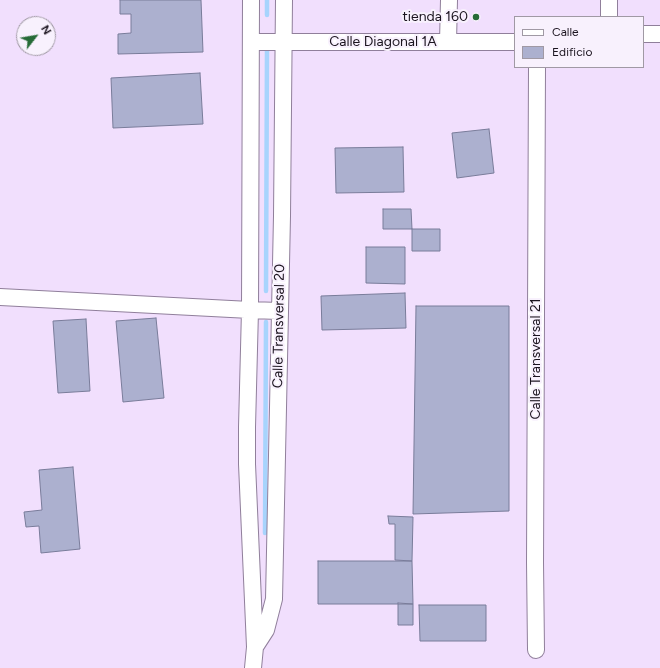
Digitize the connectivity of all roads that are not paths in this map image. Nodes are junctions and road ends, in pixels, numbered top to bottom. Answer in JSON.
{"nodes":[{"id":1,"x":251,"y":0,"type":"edge"},
{"id":2,"x":284,"y":0,"type":"edge"},
{"id":3,"x":448,"y":0,"type":"edge"},
{"id":4,"x":609,"y":0,"type":"edge"},
{"id":5,"x":609,"y":16,"type":"edge"},
{"id":6,"x":644,"y":34,"type":"edge"},
{"id":7,"x":660,"y":34,"type":"edge"},
{"id":8,"x":251,"y":42,"type":"junction"},
{"id":9,"x":284,"y":42,"type":"junction"},
{"id":10,"x":448,"y":42,"type":"junction"},
{"id":11,"x":514,"y":42,"type":"edge"},
{"id":12,"x":537,"y":68,"type":"edge"},
{"id":13,"x":0,"y":297,"type":"edge"},
{"id":14,"x":250,"y":310,"type":"junction"},
{"id":15,"x":279,"y":311,"type":"junction"},
{"id":16,"x":255,"y":647,"type":"junction"},
{"id":17,"x":536,"y":650,"type":"dead end"},
{"id":18,"x":253,"y":668,"type":"edge"}],
"edges":[{"from":1,"to":8,"type":"street","name":"Calle Transversal 20"},
{"from":2,"to":9,"type":"street","name":"Calle Transversal 20"},
{"from":3,"to":10,"type":"street"},
{"from":4,"to":5,"type":"street"},
{"from":6,"to":7,"type":"street"},
{"from":8,"to":9,"type":"street","name":"Calle Diagonal 1A"},
{"from":8,"to":14,"type":"street","name":"Calle Transversal 20"},
{"from":9,"to":10,"type":"street","name":"Calle Diagonal 1A"},
{"from":9,"to":15,"type":"street","name":"Calle Transversal 20"},
{"from":10,"to":11,"type":"street","name":"Calle Diagonal 1A"},
{"from":12,"to":17,"type":"street","name":"Calle Transversal 21"},
{"from":13,"to":14,"type":"street"},
{"from":14,"to":15,"type":"street"},
{"from":14,"to":16,"type":"street","name":"Calle Transversal 20"},
{"from":15,"to":16,"type":"street","name":"Calle Transversal 20"},
{"from":16,"to":18,"type":"street","name":"Calle Transversal 20"}]}
